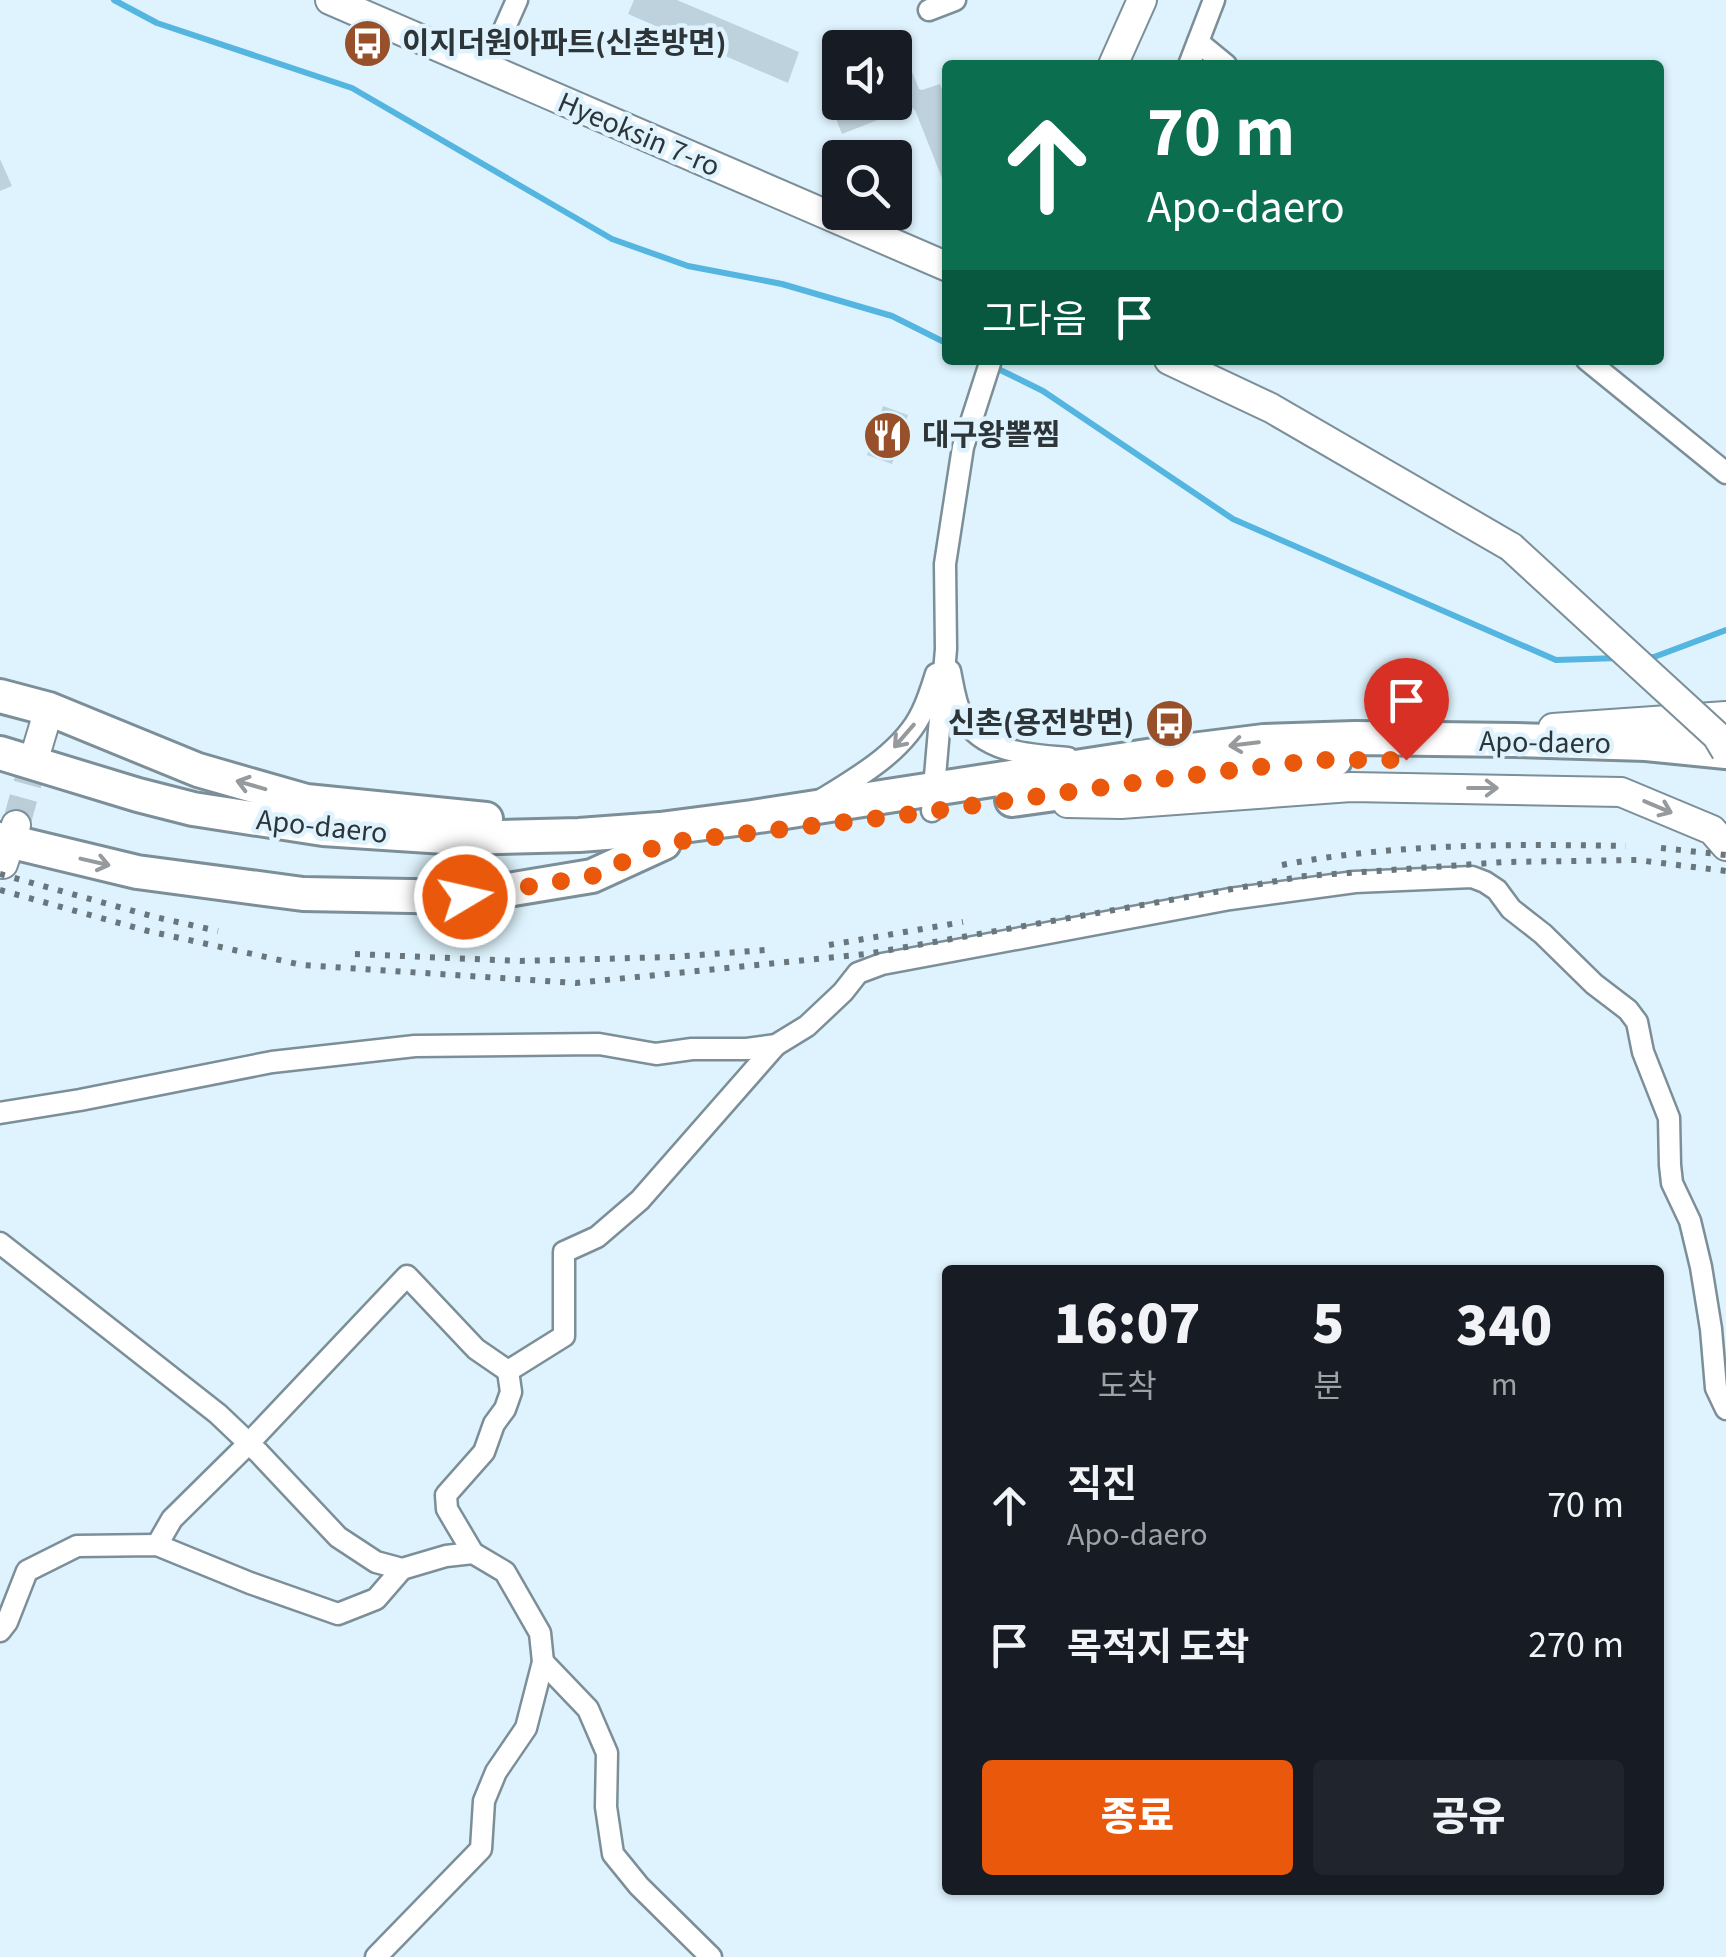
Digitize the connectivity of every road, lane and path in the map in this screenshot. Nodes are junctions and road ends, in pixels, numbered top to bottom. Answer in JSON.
{"nodes":[{"id":1,"x":330,"y":0,"type":"edge"},
{"id":2,"x":517,"y":0,"type":"edge"},
{"id":3,"x":954,"y":0,"type":"edge"},
{"id":4,"x":1142,"y":0,"type":"edge"},
{"id":5,"x":1214,"y":0,"type":"edge"},
{"id":6,"x":929,"y":10,"type":"dead end"},
{"id":7,"x":1198,"y":42,"type":"junction"},
{"id":8,"x":1115,"y":60,"type":"edge"},
{"id":9,"x":1190,"y":60,"type":"edge"},
{"id":10,"x":1220,"y":60,"type":"edge"},
{"id":11,"x":487,"y":68,"type":"junction"},
{"id":12,"x":942,"y":264,"type":"edge"},
{"id":13,"x":988,"y":365,"type":"edge"},
{"id":14,"x":1180,"y":365,"type":"edge"},
{"id":15,"x":1593,"y":365,"type":"edge"},
{"id":16,"x":1726,"y":474,"type":"edge"},
{"id":17,"x":946,"y":649,"type":"junction"},
{"id":18,"x":0,"y":696,"type":"edge"},
{"id":19,"x":49,"y":710,"type":"junction"},
{"id":20,"x":1726,"y":716,"type":"edge"},
{"id":21,"x":1354,"y":738,"type":"junction"},
{"id":22,"x":37,"y":750,"type":"tunnel mouth"},
{"id":23,"x":1726,"y":752,"type":"edge"},
{"id":24,"x":0,"y":753,"type":"edge"},
{"id":25,"x":1112,"y":762,"type":"junction"},
{"id":26,"x":0,"y":773,"type":"edge"},
{"id":27,"x":1726,"y":774,"type":"edge"},
{"id":28,"x":933,"y":800,"type":"junction"},
{"id":29,"x":1001,"y":801,"type":"junction"},
{"id":30,"x":803,"y":809,"type":"junction"},
{"id":31,"x":662,"y":836,"type":"junction"},
{"id":32,"x":7,"y":842,"type":"edge"},
{"id":33,"x":1726,"y":846,"type":"edge"},
{"id":34,"x":776,"y":1045,"type":"junction"},
{"id":35,"x":0,"y":1113,"type":"edge"},
{"id":36,"x":0,"y":1243,"type":"edge"},
{"id":37,"x":508,"y":1370,"type":"junction"},
{"id":38,"x":1726,"y":1409,"type":"edge"},
{"id":39,"x":249,"y":1443,"type":"junction"},
{"id":40,"x":157,"y":1545,"type":"junction"},
{"id":41,"x":472,"y":1552,"type":"junction"},
{"id":42,"x":402,"y":1568,"type":"junction"},
{"id":43,"x":0,"y":1631,"type":"edge"},
{"id":44,"x":543,"y":1662,"type":"junction"},
{"id":45,"x":376,"y":1957,"type":"edge"},
{"id":46,"x":711,"y":1957,"type":"edge"}],
"edges":[{"from":1,"to":11,"type":"street","name":"Hyeoksin 7-ro"},
{"from":2,"to":11,"type":"street"},
{"from":3,"to":6,"type":"street"},
{"from":4,"to":8,"type":"street"},
{"from":5,"to":7,"type":"street"},
{"from":7,"to":9,"type":"street"},
{"from":7,"to":10,"type":"street"},
{"from":11,"to":12,"type":"street","name":"Hyeoksin 7-ro"},
{"from":13,"to":17,"type":"street"},
{"from":14,"to":23,"type":"street","bridge":true},
{"from":15,"to":16,"type":"street"},
{"from":17,"to":25,"type":"street"},
{"from":17,"to":28,"type":"street"},
{"from":17,"to":30,"type":"street","one_way":true},
{"from":18,"to":19,"type":"main road"},
{"from":19,"to":22,"type":"street"},
{"from":31,"to":19,"type":"main road","one_way":true},
{"from":20,"to":21,"type":"street"},
{"from":21,"to":23,"type":"main road","name":"Apo-daero"},
{"from":21,"to":25,"type":"main road","name":"Apo-daero","one_way":true},
{"from":24,"to":31,"type":"main road","name":"Apo-daero"},
{"from":25,"to":28,"type":"main road","name":"Apo-daero"},
{"from":26,"to":31,"type":"main road","name":"Apo-daero"},
{"from":27,"to":29,"type":"main road","name":"Apo-daero"},
{"from":28,"to":29,"type":"main road","name":"Apo-daero"},
{"from":28,"to":30,"type":"main road","name":"Apo-daero"},
{"from":28,"to":31,"type":"main road","name":"Apo-daero"},
{"from":29,"to":33,"type":"street","one_way":true},
{"from":30,"to":31,"type":"main road","name":"Apo-daero"},
{"from":32,"to":31,"type":"main road","one_way":true},
{"from":34,"to":35,"type":"street"},
{"from":34,"to":37,"type":"street"},
{"from":34,"to":38,"type":"street"},
{"from":36,"to":39,"type":"street"},
{"from":37,"to":39,"type":"street"},
{"from":37,"to":41,"type":"street"},
{"from":39,"to":40,"type":"street"},
{"from":39,"to":42,"type":"street"},
{"from":40,"to":42,"type":"street"},
{"from":40,"to":43,"type":"street"},
{"from":41,"to":42,"type":"street"},
{"from":41,"to":44,"type":"street"},
{"from":44,"to":45,"type":"street"},
{"from":44,"to":46,"type":"street"}]}
